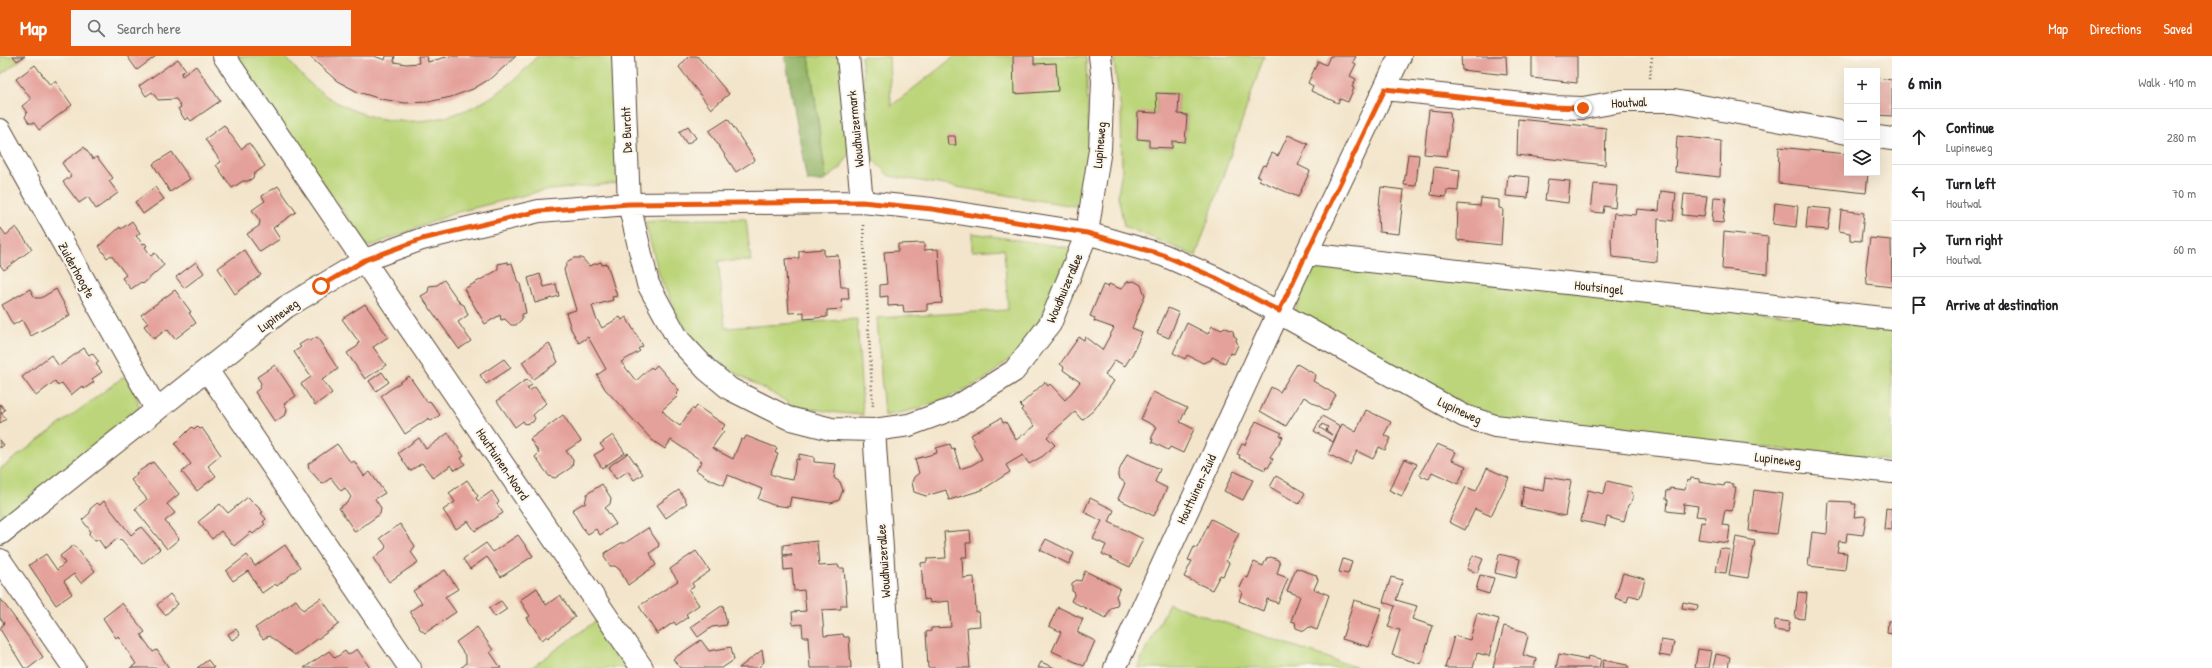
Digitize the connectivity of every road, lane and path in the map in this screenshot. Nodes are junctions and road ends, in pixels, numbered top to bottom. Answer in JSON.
{"nodes":[{"id":1,"x":224,"y":56,"type":"edge"},
{"id":2,"x":623,"y":56,"type":"edge"},
{"id":3,"x":848,"y":56,"type":"edge"},
{"id":4,"x":1100,"y":56,"type":"edge"},
{"id":5,"x":1400,"y":56,"type":"edge"},
{"id":6,"x":1385,"y":89,"type":"junction"},
{"id":7,"x":0,"y":130,"type":"edge"},
{"id":8,"x":1844,"y":132,"type":"edge"},
{"id":9,"x":1880,"y":137,"type":"edge"},
{"id":10,"x":1892,"y":139,"type":"edge"},
{"id":11,"x":862,"y":202,"type":"junction"},
{"id":12,"x":629,"y":204,"type":"junction"},
{"id":13,"x":1087,"y":233,"type":"junction"},
{"id":14,"x":1306,"y":254,"type":"junction"},
{"id":15,"x":365,"y":260,"type":"junction"},
{"id":16,"x":1279,"y":311,"type":"junction"},
{"id":17,"x":1892,"y":319,"type":"edge"},
{"id":18,"x":207,"y":370,"type":"junction"},
{"id":19,"x":156,"y":409,"type":"junction"},
{"id":20,"x":874,"y":430,"type":"junction"},
{"id":21,"x":1892,"y":472,"type":"edge"},
{"id":22,"x":0,"y":534,"type":"edge"},
{"id":23,"x":0,"y":560,"type":"edge"},
{"id":24,"x":74,"y":668,"type":"edge"},
{"id":25,"x":410,"y":668,"type":"edge"},
{"id":26,"x":642,"y":668,"type":"edge"},
{"id":27,"x":890,"y":668,"type":"edge"},
{"id":28,"x":1115,"y":668,"type":"edge"}],
"edges":[{"from":1,"to":15,"type":"street"},
{"from":2,"to":12,"type":"street","name":"De Burcht"},
{"from":3,"to":11,"type":"street","name":"Woudhuizermark"},
{"from":4,"to":13,"type":"street","name":"Lupineweg"},
{"from":5,"to":6,"type":"street"},
{"from":6,"to":8,"type":"street","name":"Houtwal"},
{"from":6,"to":14,"type":"street"},
{"from":7,"to":19,"type":"street","name":"Zuiderhoogte"},
{"from":9,"to":10,"type":"street"},
{"from":11,"to":12,"type":"street","name":"Lupineweg"},
{"from":11,"to":13,"type":"street","name":"Lupineweg"},
{"from":11,"to":20,"type":"path"},
{"from":12,"to":15,"type":"street","name":"Lupineweg"},
{"from":12,"to":20,"type":"street","name":"Woudhuizerallee"},
{"from":13,"to":16,"type":"street","name":"Lupineweg"},
{"from":13,"to":20,"type":"street","name":"Woudhuizerallee"},
{"from":14,"to":16,"type":"street"},
{"from":14,"to":17,"type":"street","name":"Houtsingel"},
{"from":15,"to":18,"type":"street","name":"Lupineweg"},
{"from":15,"to":26,"type":"street","name":"Houttuinen-Noord"},
{"from":16,"to":21,"type":"street","name":"Lupineweg"},
{"from":16,"to":28,"type":"street","name":"Houttuinen-Zuid"},
{"from":18,"to":19,"type":"street","name":"Lupineweg"},
{"from":18,"to":25,"type":"street"},
{"from":19,"to":22,"type":"street","name":"Lupineweg"},
{"from":20,"to":27,"type":"street","name":"Woudhuizerallee"},
{"from":23,"to":24,"type":"street"}]}
